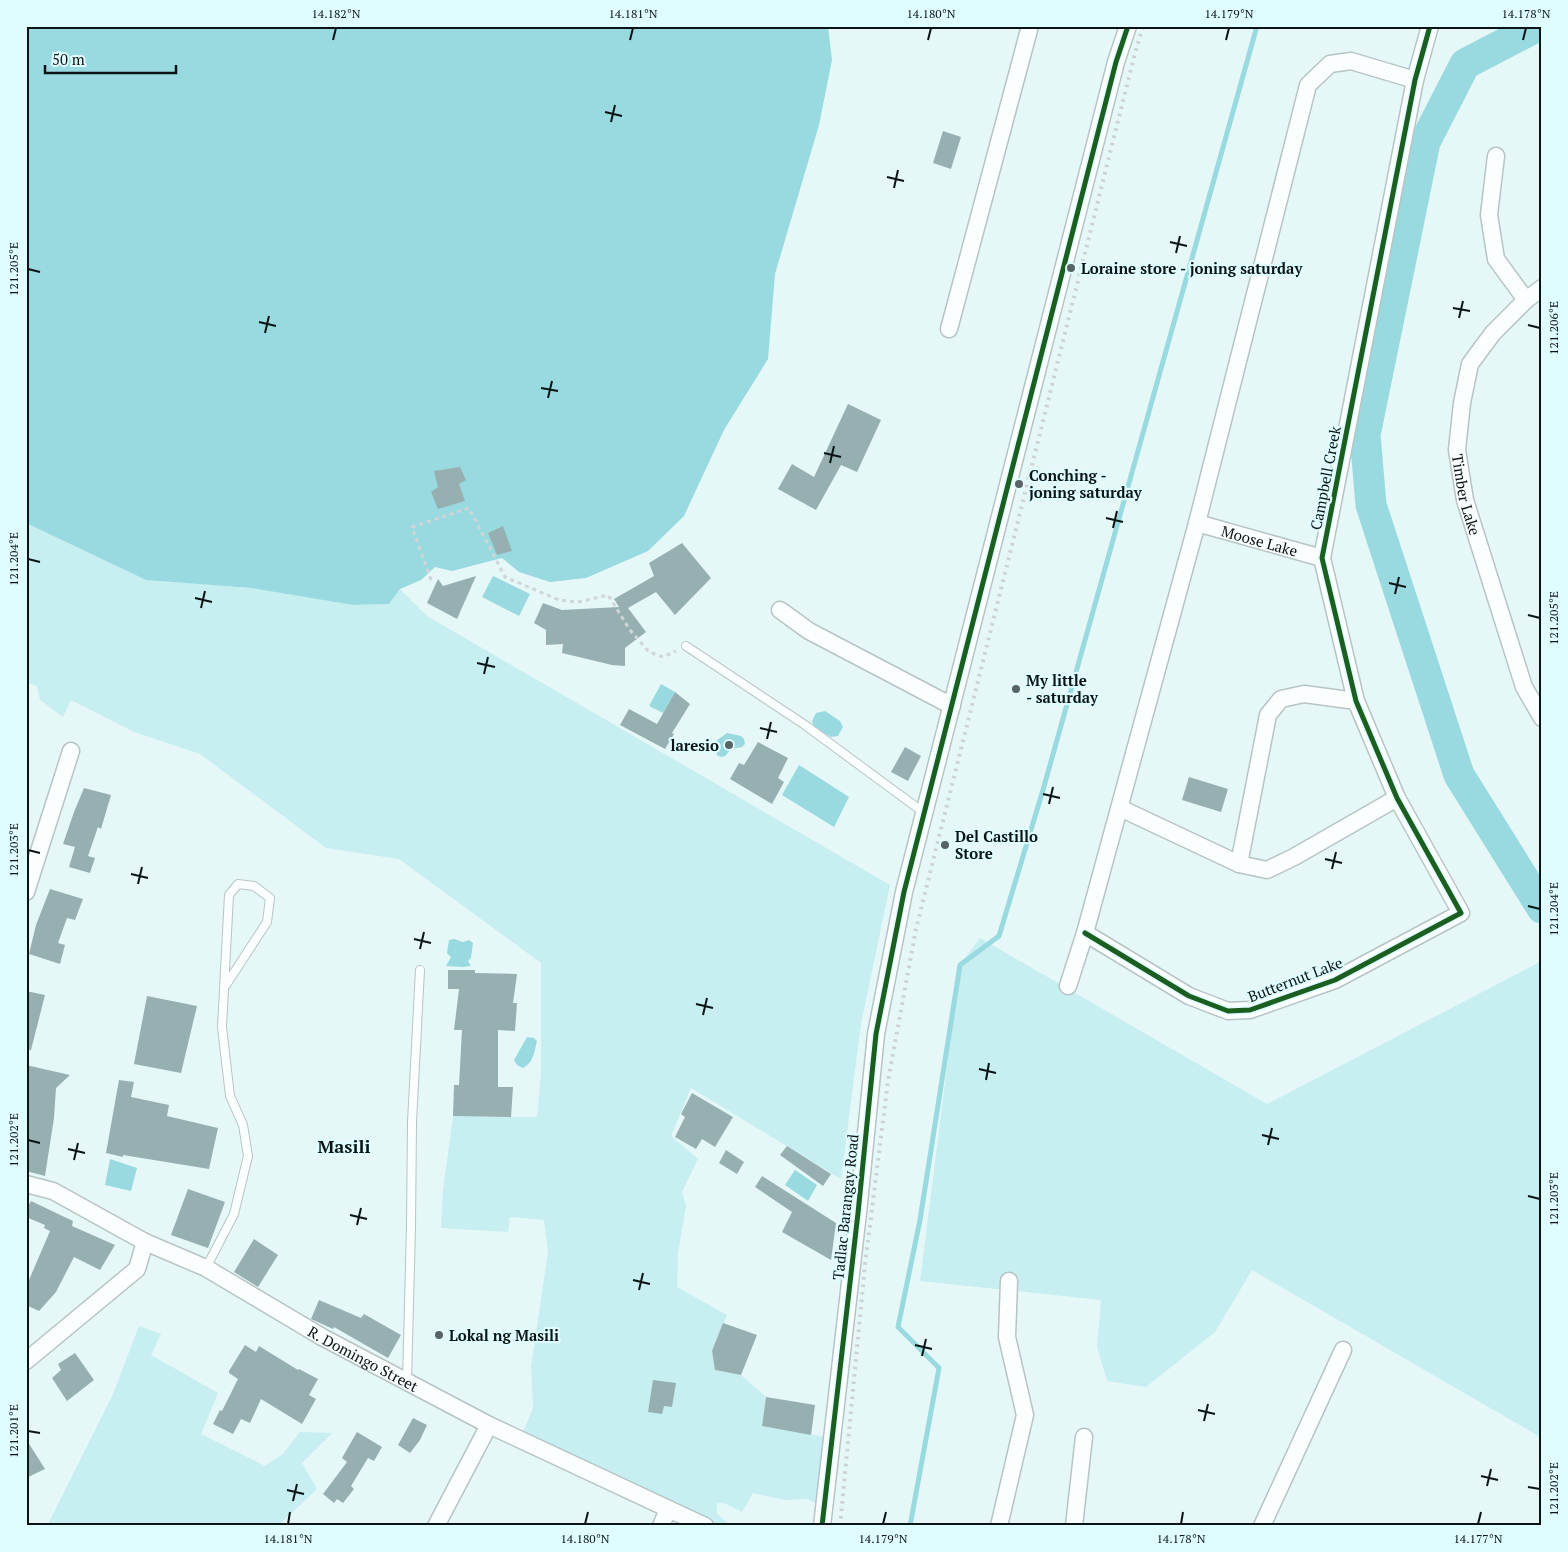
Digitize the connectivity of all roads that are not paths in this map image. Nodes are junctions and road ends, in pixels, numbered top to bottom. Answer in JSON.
{"nodes":[{"id":1,"x":1030,"y":26,"type":"edge"},
{"id":2,"x":1128,"y":26,"type":"edge"},
{"id":3,"x":1430,"y":26,"type":"edge"},
{"id":4,"x":1415,"y":80,"type":"junction"},
{"id":5,"x":1496,"y":156,"type":"dead end"},
{"id":6,"x":1542,"y":288,"type":"edge"},
{"id":7,"x":1526,"y":300,"type":"junction"},
{"id":8,"x":949,"y":329,"type":"dead end"},
{"id":9,"x":1197,"y":523,"type":"junction"},
{"id":10,"x":1322,"y":558,"type":"junction"},
{"id":11,"x":780,"y":610,"type":"dead end"},
{"id":12,"x":686,"y":646,"type":"road end"},
{"id":13,"x":1356,"y":701,"type":"junction"},
{"id":14,"x":952,"y":706,"type":"junction"},
{"id":15,"x":1542,"y":718,"type":"edge"},
{"id":16,"x":71,"y":751,"type":"dead end"},
{"id":17,"x":1397,"y":798,"type":"junction"},
{"id":18,"x":1120,"y":808,"type":"junction"},
{"id":19,"x":923,"y":812,"type":"junction"},
{"id":20,"x":1239,"y":864,"type":"junction"},
{"id":21,"x":26,"y":892,"type":"edge"},
{"id":22,"x":1461,"y":913,"type":"joint"},
{"id":23,"x":1085,"y":933,"type":"junction"},
{"id":24,"x":420,"y":970,"type":"dead end"},
{"id":25,"x":1068,"y":986,"type":"dead end"},
{"id":26,"x":224,"y":988,"type":"junction"},
{"id":27,"x":26,"y":1184,"type":"edge"},
{"id":28,"x":145,"y":1242,"type":"junction"},
{"id":29,"x":206,"y":1268,"type":"junction"},
{"id":30,"x":1009,"y":1281,"type":"dead end"},
{"id":31,"x":1343,"y":1350,"type":"dead end"},
{"id":32,"x":26,"y":1361,"type":"edge"},
{"id":33,"x":407,"y":1382,"type":"junction"},
{"id":34,"x":489,"y":1425,"type":"junction"},
{"id":35,"x":1084,"y":1437,"type":"dead end"},
{"id":36,"x":668,"y":1509,"type":"junction"},
{"id":37,"x":436,"y":1526,"type":"edge"},
{"id":38,"x":661,"y":1526,"type":"edge"},
{"id":39,"x":705,"y":1526,"type":"edge"},
{"id":40,"x":822,"y":1526,"type":"edge"},
{"id":41,"x":999,"y":1526,"type":"edge"},
{"id":42,"x":1074,"y":1526,"type":"edge"},
{"id":43,"x":1262,"y":1526,"type":"edge"}],
"edges":[{"from":1,"to":8,"type":"street"},
{"from":2,"to":14,"type":"street","name":"Tadlac Barangay Road"},
{"from":3,"to":4,"type":"street","name":"Campbell Creek"},
{"from":4,"to":9,"type":"street"},
{"from":4,"to":10,"type":"street","name":"Campbell Creek"},
{"from":5,"to":7,"type":"street"},
{"from":6,"to":7,"type":"street","name":"Timber Lake"},
{"from":7,"to":15,"type":"street","name":"Timber Lake"},
{"from":9,"to":10,"type":"street","name":"Moose Lake"},
{"from":9,"to":18,"type":"street"},
{"from":10,"to":13,"type":"street","name":"Campbell Creek"},
{"from":11,"to":14,"type":"street"},
{"from":12,"to":19,"type":"lane"},
{"from":13,"to":17,"type":"street","name":"Campbell Creek"},
{"from":13,"to":20,"type":"street"},
{"from":14,"to":19,"type":"street","name":"Tadlac Barangay Road"},
{"from":16,"to":21,"type":"street"},
{"from":17,"to":20,"type":"street"},
{"from":17,"to":22,"type":"street","name":"Campbell Creek"},
{"from":18,"to":20,"type":"street"},
{"from":18,"to":23,"type":"street"},
{"from":19,"to":40,"type":"street","name":"Tadlac Barangay Road"},
{"from":22,"to":23,"type":"street","name":"Butternut Lake"},
{"from":23,"to":25,"type":"street"},
{"from":24,"to":33,"type":"lane"},
{"from":26,"to":26,"type":"lane"},
{"from":26,"to":29,"type":"lane"},
{"from":27,"to":28,"type":"street","name":"R. Domingo Street"},
{"from":28,"to":29,"type":"street","name":"R. Domingo Street"},
{"from":28,"to":32,"type":"street"},
{"from":29,"to":33,"type":"street","name":"R. Domingo Street"},
{"from":30,"to":41,"type":"street"},
{"from":31,"to":43,"type":"street"},
{"from":33,"to":34,"type":"street","name":"R. Domingo Street"},
{"from":34,"to":36,"type":"street","name":"R. Domingo Street"},
{"from":34,"to":37,"type":"street"},
{"from":35,"to":42,"type":"street"},
{"from":36,"to":38,"type":"street"},
{"from":36,"to":39,"type":"street","name":"R. Domingo Street"}]}
